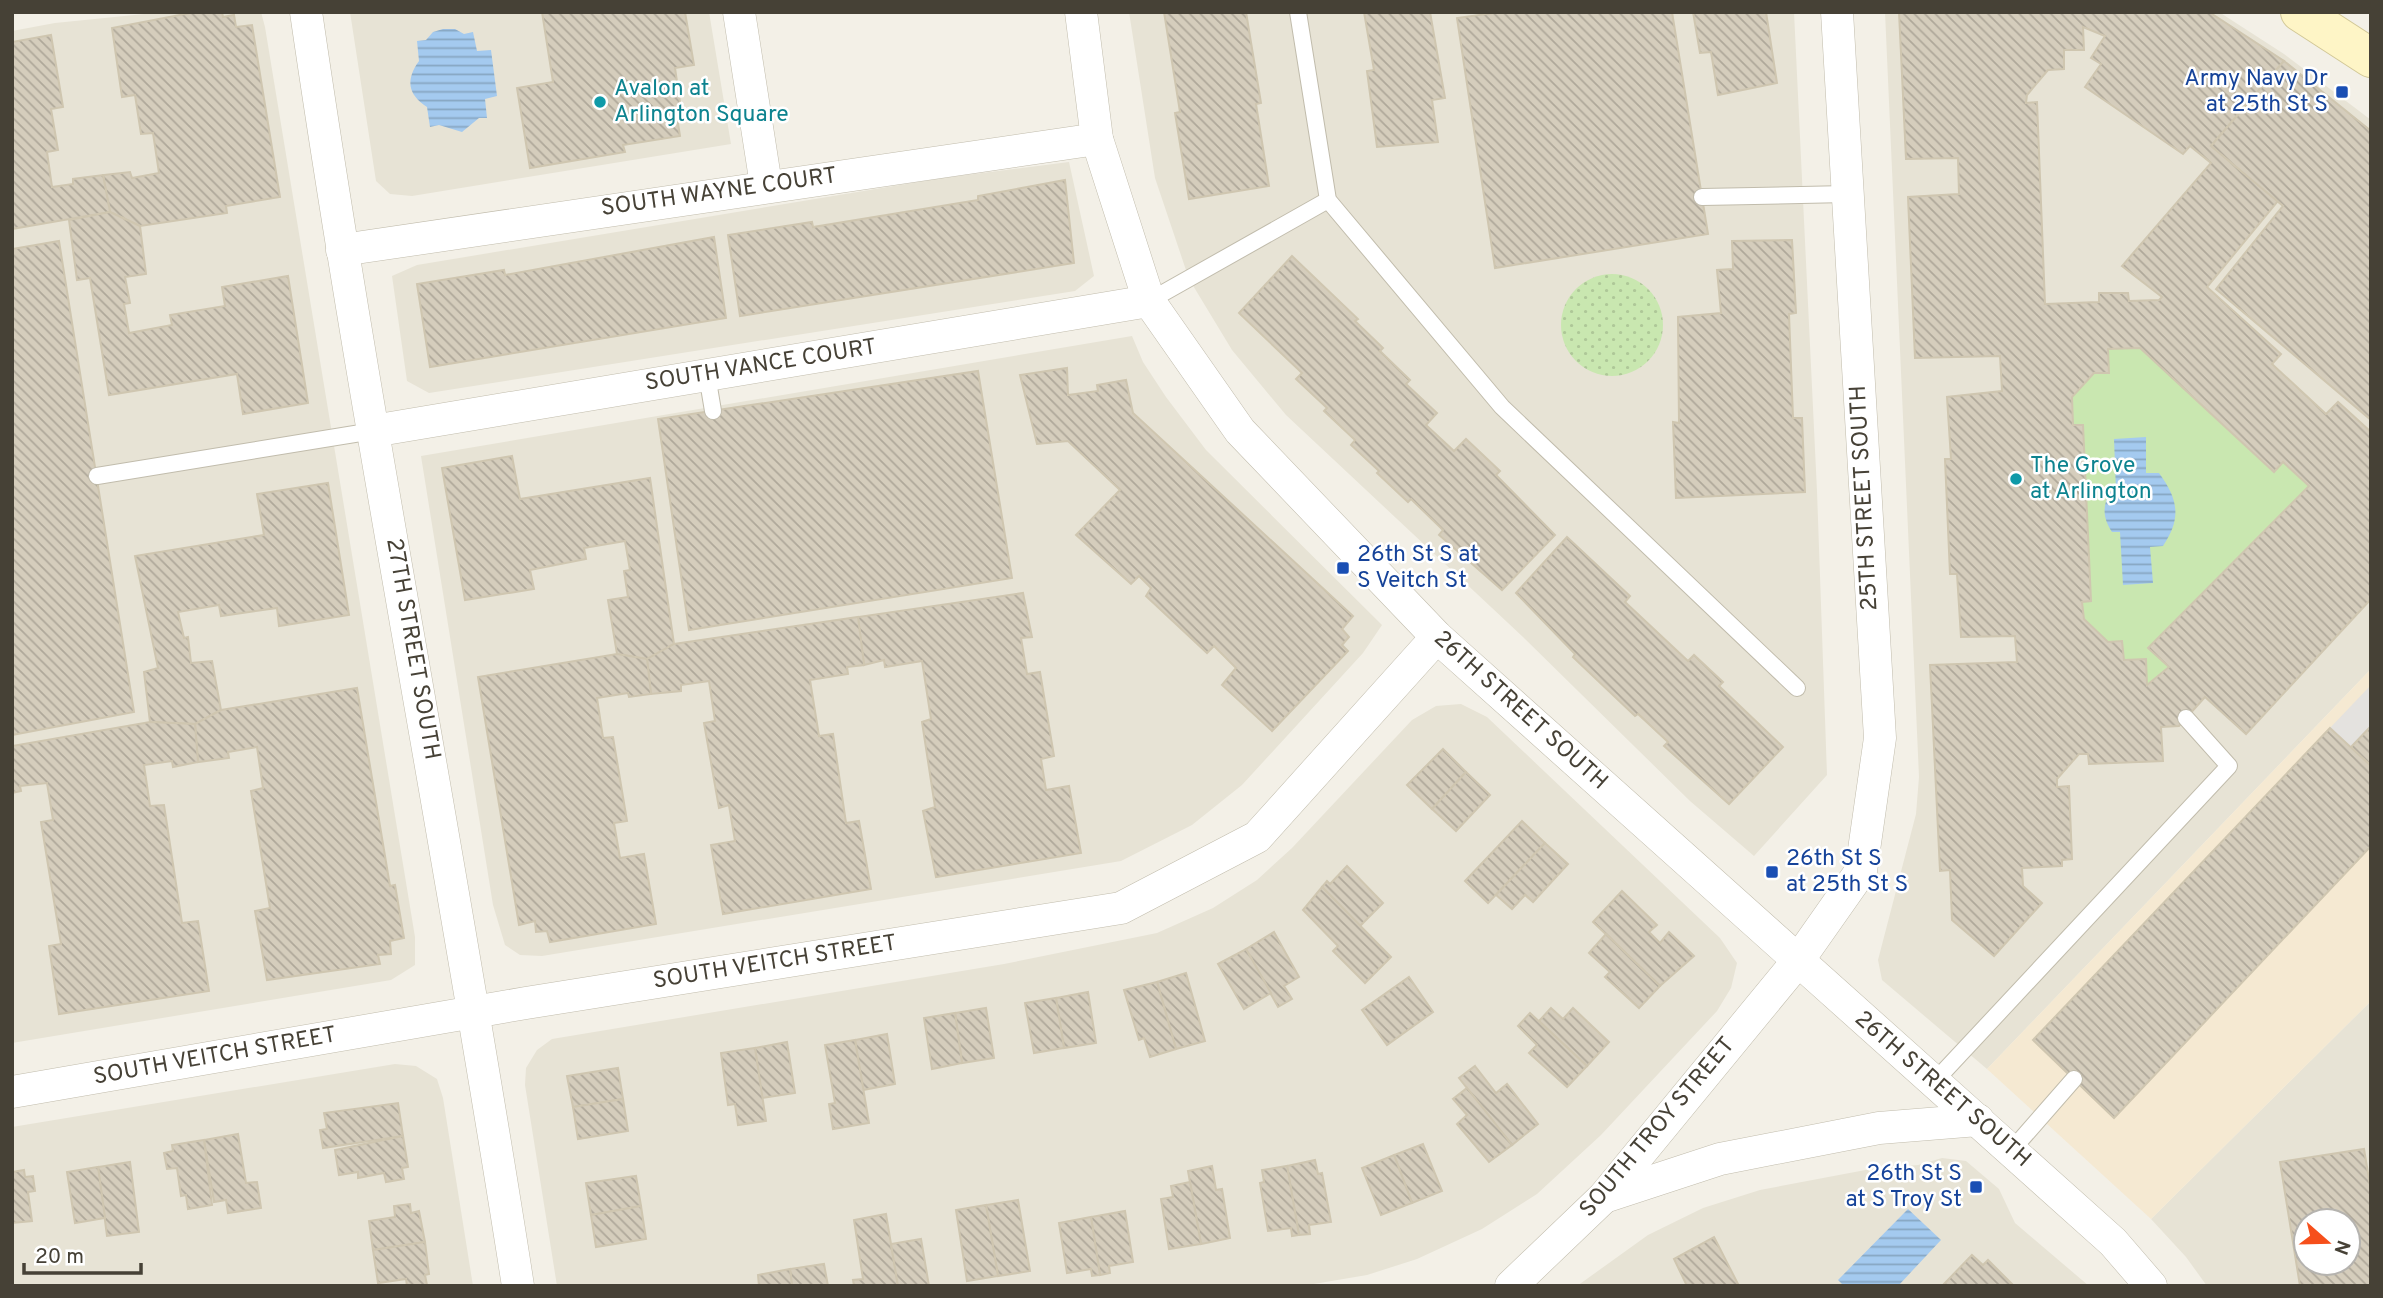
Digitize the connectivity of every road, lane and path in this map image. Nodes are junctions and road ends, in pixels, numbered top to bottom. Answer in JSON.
{"nodes":[{"id":1,"x":306,"y":12,"type":"edge"},
{"id":2,"x":739,"y":12,"type":"edge"},
{"id":3,"x":1081,"y":12,"type":"edge"},
{"id":4,"x":1298,"y":12,"type":"edge"},
{"id":5,"x":1837,"y":12,"type":"edge"},
{"id":6,"x":2300,"y":12,"type":"edge"},
{"id":7,"x":2371,"y":58,"type":"edge"},
{"id":8,"x":1097,"y":139,"type":"junction"},
{"id":9,"x":766,"y":186,"type":"junction"},
{"id":10,"x":1847,"y":194,"type":"junction"},
{"id":11,"x":1702,"y":197,"type":"dead end"},
{"id":12,"x":1328,"y":200,"type":"junction"},
{"id":13,"x":342,"y":250,"type":"junction"},
{"id":14,"x":1149,"y":301,"type":"junction"},
{"id":15,"x":707,"y":375,"type":"junction"},
{"id":16,"x":713,"y":411,"type":"dead end"},
{"id":17,"x":373,"y":431,"type":"junction"},
{"id":18,"x":97,"y":476,"type":"dead end"},
{"id":19,"x":1437,"y":637,"type":"junction"},
{"id":20,"x":1797,"y":688,"type":"dead end"},
{"id":21,"x":2186,"y":718,"type":"dead end"},
{"id":22,"x":1797,"y":962,"type":"junction"},
{"id":23,"x":475,"y":1011,"type":"junction"},
{"id":24,"x":2074,"y":1079,"type":"dead end"},
{"id":25,"x":1934,"y":1082,"type":"junction"},
{"id":26,"x":12,"y":1093,"type":"edge"},
{"id":27,"x":1978,"y":1120,"type":"junction"},
{"id":28,"x":2011,"y":1151,"type":"junction"},
{"id":29,"x":1604,"y":1197,"type":"junction"},
{"id":30,"x":518,"y":1286,"type":"edge"},
{"id":31,"x":1511,"y":1286,"type":"edge"},
{"id":32,"x":2151,"y":1286,"type":"edge"}],
"edges":[{"from":1,"to":13,"type":"street","name":"27TH STREET SOUTH"},
{"from":2,"to":9,"type":"street"},
{"from":3,"to":8,"type":"street","name":"26TH STREET SOUTH"},
{"from":4,"to":12,"type":"lane"},
{"from":5,"to":10,"type":"street","name":"25TH STREET SOUTH"},
{"from":6,"to":7,"type":"street"},
{"from":8,"to":9,"type":"street","name":"SOUTH WAYNE COURT"},
{"from":8,"to":14,"type":"street","name":"26TH STREET SOUTH"},
{"from":9,"to":13,"type":"street","name":"SOUTH WAYNE COURT"},
{"from":10,"to":11,"type":"lane"},
{"from":10,"to":22,"type":"street","name":"25TH STREET SOUTH"},
{"from":12,"to":14,"type":"lane"},
{"from":12,"to":20,"type":"lane"},
{"from":13,"to":17,"type":"street","name":"27TH STREET SOUTH"},
{"from":14,"to":15,"type":"street","name":"SOUTH VANCE COURT"},
{"from":14,"to":19,"type":"street","name":"26TH STREET SOUTH"},
{"from":15,"to":16,"type":"lane"},
{"from":15,"to":17,"type":"street","name":"SOUTH VANCE COURT"},
{"from":17,"to":18,"type":"lane"},
{"from":17,"to":23,"type":"street","name":"27TH STREET SOUTH"},
{"from":19,"to":22,"type":"street","name":"26TH STREET SOUTH"},
{"from":19,"to":23,"type":"street","name":"SOUTH VEITCH STREET"},
{"from":21,"to":25,"type":"lane"},
{"from":22,"to":25,"type":"street","name":"26TH STREET SOUTH"},
{"from":22,"to":29,"type":"street","name":"SOUTH TROY STREET"},
{"from":23,"to":26,"type":"street","name":"SOUTH VEITCH STREET"},
{"from":23,"to":30,"type":"street","name":"27TH STREET SOUTH"},
{"from":24,"to":28,"type":"lane"},
{"from":25,"to":27,"type":"street","name":"26TH STREET SOUTH"},
{"from":27,"to":28,"type":"street","name":"26TH STREET SOUTH"},
{"from":27,"to":29,"type":"street"},
{"from":28,"to":32,"type":"street","name":"26TH STREET SOUTH"},
{"from":29,"to":31,"type":"street","name":"SOUTH TROY STREET"}]}
